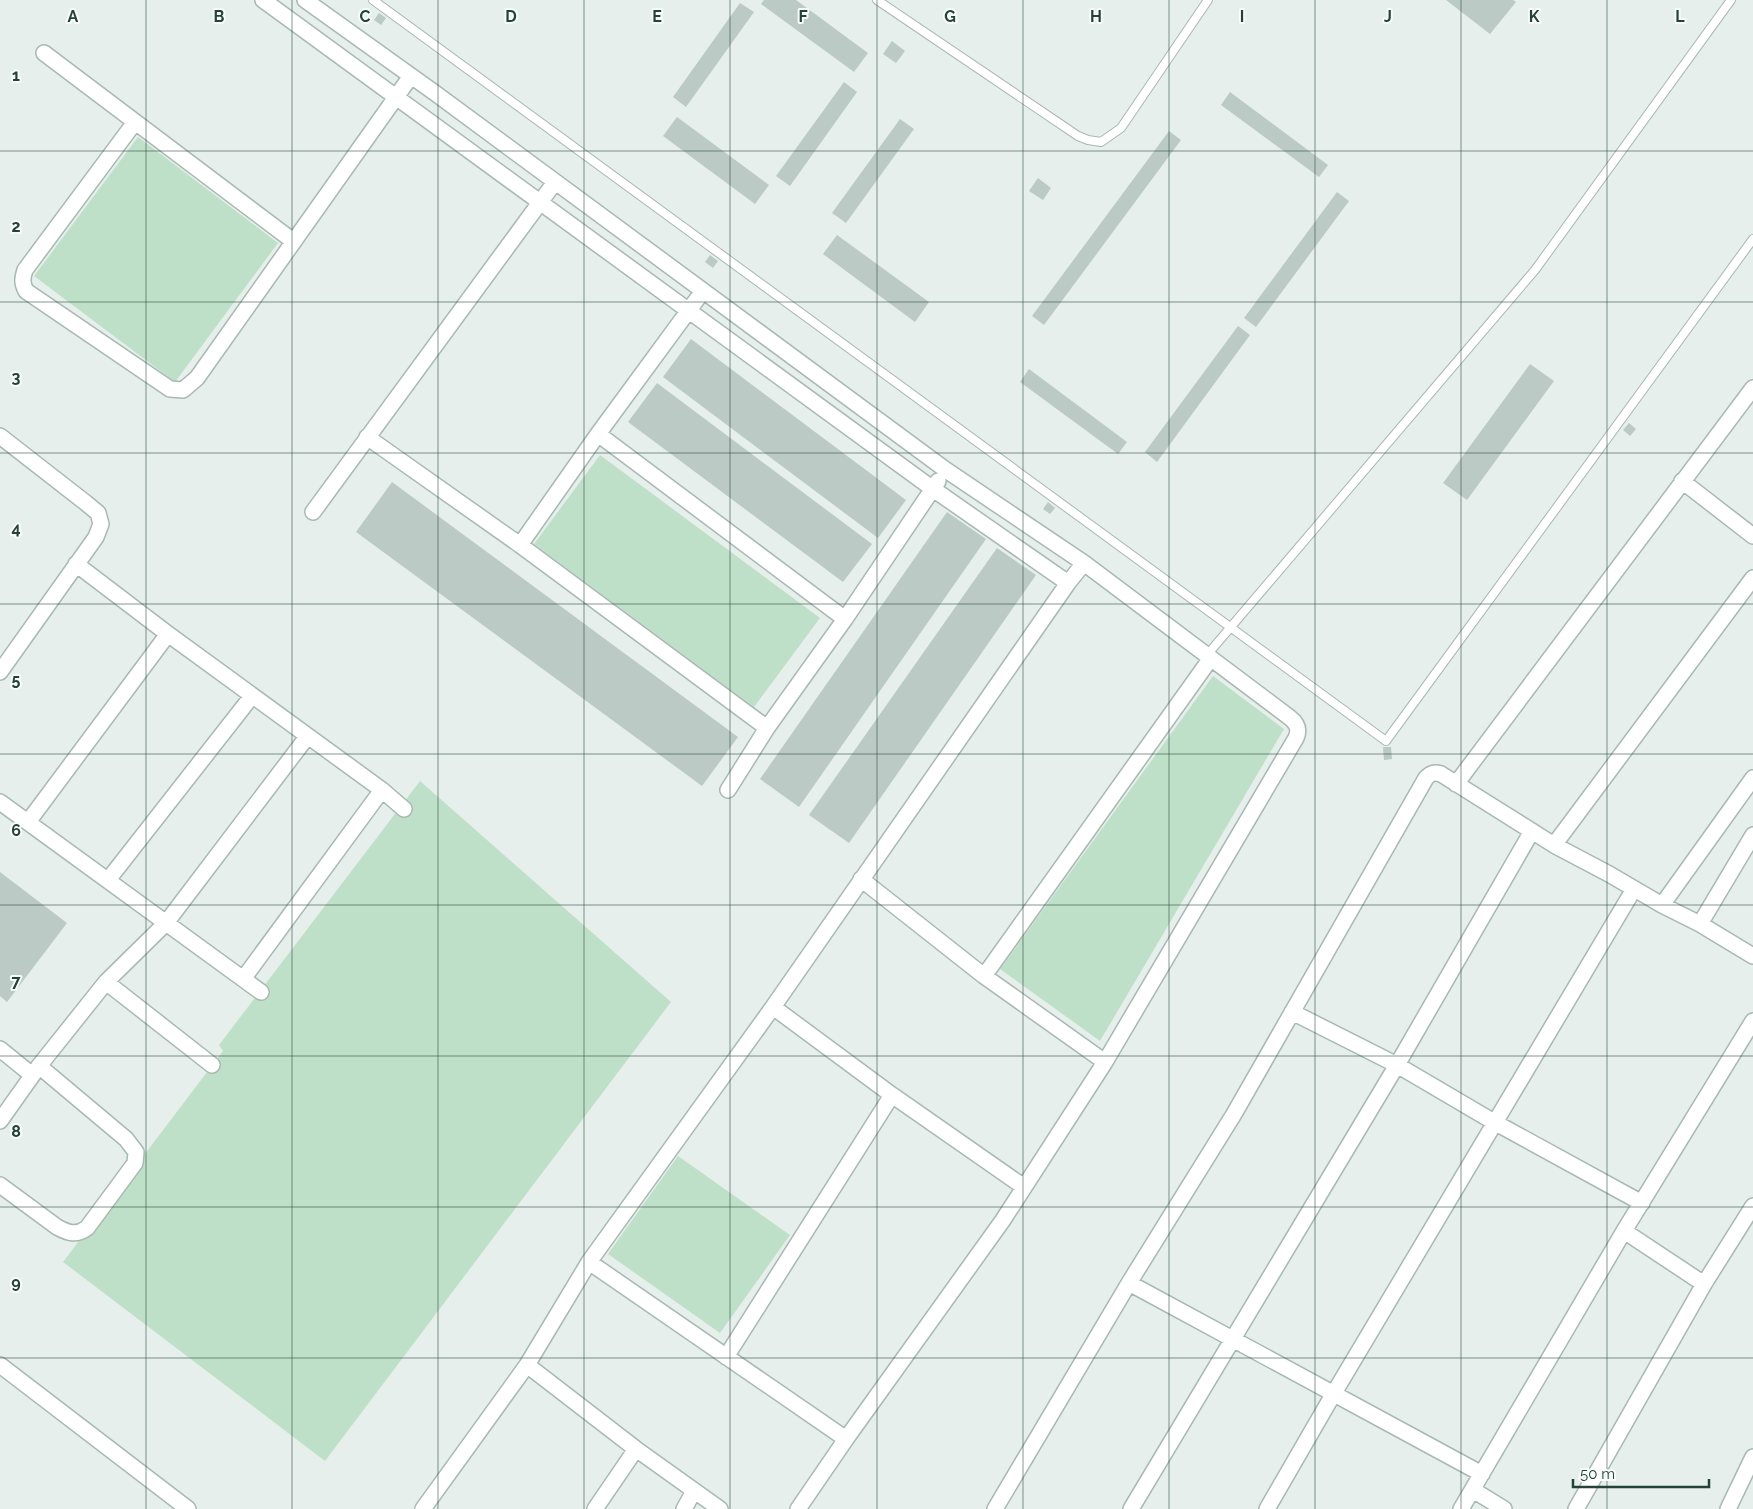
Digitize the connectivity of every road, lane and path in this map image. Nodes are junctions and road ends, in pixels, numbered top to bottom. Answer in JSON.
{"nodes":[{"id":1,"x":263,"y":0,"type":"edge"},
{"id":2,"x":305,"y":0,"type":"edge"},
{"id":3,"x":373,"y":0,"type":"edge"},
{"id":4,"x":877,"y":0,"type":"edge"},
{"id":5,"x":1731,"y":0,"type":"edge"},
{"id":6,"x":1205,"y":1,"type":"edge"},
{"id":7,"x":44,"y":53,"type":"dead end"},
{"id":8,"x":410,"y":76,"type":"junction"},
{"id":9,"x":396,"y":97,"type":"junction"},
{"id":10,"x":135,"y":122,"type":"junction"},
{"id":11,"x":555,"y":182,"type":"junction"},
{"id":12,"x":540,"y":202,"type":"junction"},
{"id":13,"x":1753,"y":239,"type":"edge"},
{"id":14,"x":293,"y":241,"type":"junction"},
{"id":15,"x":703,"y":290,"type":"junction"},
{"id":16,"x":688,"y":310,"type":"junction"},
{"id":17,"x":1753,"y":388,"type":"edge"},
{"id":18,"x":598,"y":434,"type":"junction"},
{"id":19,"x":0,"y":436,"type":"edge"},
{"id":20,"x":367,"y":437,"type":"junction"},
{"id":21,"x":946,"y":470,"type":"junction"},
{"id":22,"x":1682,"y":481,"type":"junction"},
{"id":23,"x":933,"y":488,"type":"junction"},
{"id":24,"x":313,"y":512,"type":"dead end"},
{"id":25,"x":1753,"y":536,"type":"edge"},
{"id":26,"x":520,"y":545,"type":"junction"},
{"id":27,"x":1084,"y":563,"type":"junction"},
{"id":28,"x":76,"y":564,"type":"junction"},
{"id":29,"x":1753,"y":578,"type":"edge"},
{"id":30,"x":1068,"y":582,"type":"junction"},
{"id":31,"x":845,"y":619,"type":"junction"},
{"id":32,"x":1230,"y":627,"type":"junction"},
{"id":33,"x":168,"y":634,"type":"junction"},
{"id":34,"x":1209,"y":656,"type":"junction"},
{"id":35,"x":0,"y":672,"type":"edge"},
{"id":36,"x":252,"y":696,"type":"junction"},
{"id":37,"x":767,"y":728,"type":"junction"},
{"id":38,"x":308,"y":736,"type":"junction"},
{"id":39,"x":1753,"y":778,"type":"edge"},
{"id":40,"x":1456,"y":784,"type":"junction"},
{"id":41,"x":382,"y":790,"type":"junction"},
{"id":42,"x":728,"y":790,"type":"dead end"},
{"id":43,"x":0,"y":802,"type":"edge"},
{"id":44,"x":404,"y":809,"type":"dead end"},
{"id":45,"x":28,"y":822,"type":"junction"},
{"id":46,"x":1532,"y":831,"type":"junction"},
{"id":47,"x":1753,"y":835,"type":"edge"},
{"id":48,"x":1554,"y":845,"type":"junction"},
{"id":49,"x":861,"y":879,"type":"junction"},
{"id":50,"x":108,"y":880,"type":"junction"},
{"id":51,"x":1634,"y":889,"type":"junction"},
{"id":52,"x":1662,"y":905,"type":"junction"},
{"id":53,"x":166,"y":923,"type":"junction"},
{"id":54,"x":1700,"y":924,"type":"junction"},
{"id":55,"x":1753,"y":956,"type":"edge"},
{"id":56,"x":984,"y":976,"type":"junction"},
{"id":57,"x":243,"y":979,"type":"junction"},
{"id":58,"x":106,"y":982,"type":"junction"},
{"id":59,"x":260,"y":992,"type":"dead end"},
{"id":60,"x":772,"y":1006,"type":"junction"},
{"id":61,"x":1292,"y":1012,"type":"junction"},
{"id":62,"x":1753,"y":1021,"type":"edge"},
{"id":63,"x":0,"y":1049,"type":"edge"},
{"id":64,"x":1105,"y":1062,"type":"junction"},
{"id":65,"x":212,"y":1065,"type":"dead end"},
{"id":66,"x":1397,"y":1065,"type":"junction"},
{"id":67,"x":35,"y":1071,"type":"junction"},
{"id":68,"x":892,"y":1095,"type":"junction"},
{"id":69,"x":0,"y":1120,"type":"edge"},
{"id":70,"x":1494,"y":1122,"type":"junction"},
{"id":71,"x":0,"y":1185,"type":"edge"},
{"id":72,"x":1024,"y":1187,"type":"junction"},
{"id":73,"x":1642,"y":1203,"type":"junction"},
{"id":74,"x":1753,"y":1206,"type":"edge"},
{"id":75,"x":1624,"y":1232,"type":"junction"},
{"id":76,"x":588,"y":1262,"type":"junction"},
{"id":77,"x":1129,"y":1283,"type":"junction"},
{"id":78,"x":1704,"y":1284,"type":"junction"},
{"id":79,"x":1232,"y":1340,"type":"junction"},
{"id":80,"x":726,"y":1356,"type":"junction"},
{"id":81,"x":0,"y":1365,"type":"edge"},
{"id":82,"x":527,"y":1365,"type":"junction"},
{"id":83,"x":1334,"y":1393,"type":"junction"},
{"id":84,"x":846,"y":1439,"type":"junction"},
{"id":85,"x":636,"y":1449,"type":"junction"},
{"id":86,"x":1753,"y":1456,"type":"edge"},
{"id":87,"x":1482,"y":1474,"type":"junction"},
{"id":88,"x":1748,"y":1481,"type":"edge"},
{"id":89,"x":1474,"y":1490,"type":"junction"},
{"id":90,"x":694,"y":1491,"type":"junction"},
{"id":91,"x":188,"y":1509,"type":"edge"},
{"id":92,"x":423,"y":1509,"type":"edge"},
{"id":93,"x":595,"y":1509,"type":"edge"},
{"id":94,"x":684,"y":1509,"type":"edge"},
{"id":95,"x":720,"y":1509,"type":"edge"},
{"id":96,"x":798,"y":1509,"type":"edge"},
{"id":97,"x":995,"y":1509,"type":"edge"},
{"id":98,"x":1131,"y":1509,"type":"edge"},
{"id":99,"x":1267,"y":1509,"type":"edge"},
{"id":100,"x":1461,"y":1509,"type":"edge"},
{"id":101,"x":1504,"y":1509,"type":"edge"},
{"id":102,"x":1576,"y":1509,"type":"edge"},
{"id":103,"x":1728,"y":1509,"type":"edge"}],
"edges":[{"from":1,"to":9,"type":"street"},
{"from":2,"to":8,"type":"street"},
{"from":3,"to":32,"type":"lane"},
{"from":4,"to":6,"type":"lane"},
{"from":5,"to":32,"type":"lane"},
{"from":7,"to":10,"type":"street"},
{"from":8,"to":9,"type":"street"},
{"from":8,"to":11,"type":"street"},
{"from":9,"to":12,"type":"street"},
{"from":9,"to":14,"type":"street"},
{"from":10,"to":14,"type":"street"},
{"from":10,"to":14,"type":"street"},
{"from":11,"to":12,"type":"street"},
{"from":11,"to":15,"type":"street"},
{"from":12,"to":16,"type":"street"},
{"from":12,"to":20,"type":"street"},
{"from":13,"to":32,"type":"lane"},
{"from":15,"to":16,"type":"street"},
{"from":15,"to":21,"type":"street"},
{"from":16,"to":18,"type":"street"},
{"from":16,"to":23,"type":"street"},
{"from":17,"to":22,"type":"street"},
{"from":18,"to":26,"type":"street"},
{"from":18,"to":31,"type":"street"},
{"from":19,"to":28,"type":"street"},
{"from":20,"to":24,"type":"street"},
{"from":20,"to":26,"type":"street"},
{"from":21,"to":23,"type":"street"},
{"from":21,"to":27,"type":"street"},
{"from":22,"to":25,"type":"street"},
{"from":22,"to":40,"type":"street"},
{"from":23,"to":30,"type":"street"},
{"from":23,"to":31,"type":"street"},
{"from":26,"to":37,"type":"street"},
{"from":27,"to":30,"type":"street"},
{"from":27,"to":34,"type":"street"},
{"from":28,"to":33,"type":"street"},
{"from":28,"to":35,"type":"street"},
{"from":29,"to":48,"type":"street"},
{"from":30,"to":49,"type":"street"},
{"from":31,"to":37,"type":"street"},
{"from":32,"to":34,"type":"lane"},
{"from":33,"to":36,"type":"street"},
{"from":33,"to":45,"type":"street"},
{"from":34,"to":56,"type":"street"},
{"from":34,"to":64,"type":"street"},
{"from":36,"to":38,"type":"street"},
{"from":36,"to":50,"type":"street"},
{"from":37,"to":42,"type":"street"},
{"from":38,"to":41,"type":"street"},
{"from":38,"to":53,"type":"street"},
{"from":39,"to":52,"type":"street"},
{"from":40,"to":46,"type":"street"},
{"from":40,"to":61,"type":"street"},
{"from":41,"to":44,"type":"street"},
{"from":41,"to":57,"type":"street"},
{"from":43,"to":45,"type":"street"},
{"from":45,"to":50,"type":"street"},
{"from":46,"to":48,"type":"street"},
{"from":46,"to":66,"type":"street"},
{"from":47,"to":54,"type":"street"},
{"from":48,"to":51,"type":"street"},
{"from":49,"to":56,"type":"street"},
{"from":49,"to":60,"type":"street"},
{"from":50,"to":53,"type":"street"},
{"from":51,"to":52,"type":"street"},
{"from":51,"to":70,"type":"street"},
{"from":52,"to":54,"type":"street"},
{"from":53,"to":57,"type":"street"},
{"from":53,"to":58,"type":"street"},
{"from":54,"to":55,"type":"street"},
{"from":56,"to":64,"type":"street"},
{"from":57,"to":59,"type":"street"},
{"from":58,"to":65,"type":"street"},
{"from":58,"to":67,"type":"street"},
{"from":60,"to":68,"type":"street"},
{"from":60,"to":76,"type":"street"},
{"from":61,"to":66,"type":"street"},
{"from":61,"to":77,"type":"street"},
{"from":62,"to":73,"type":"street"},
{"from":63,"to":67,"type":"street"},
{"from":64,"to":72,"type":"street"},
{"from":66,"to":70,"type":"street"},
{"from":66,"to":79,"type":"street"},
{"from":67,"to":69,"type":"street"},
{"from":67,"to":71,"type":"street"},
{"from":68,"to":72,"type":"street"},
{"from":68,"to":80,"type":"street"},
{"from":70,"to":73,"type":"street"},
{"from":70,"to":83,"type":"street"},
{"from":72,"to":84,"type":"street"},
{"from":73,"to":75,"type":"street"},
{"from":74,"to":78,"type":"street"},
{"from":75,"to":78,"type":"street"},
{"from":75,"to":87,"type":"street"},
{"from":76,"to":80,"type":"street"},
{"from":76,"to":82,"type":"street"},
{"from":77,"to":79,"type":"street"},
{"from":77,"to":97,"type":"street"},
{"from":78,"to":102,"type":"street"},
{"from":79,"to":83,"type":"street"},
{"from":79,"to":98,"type":"street"},
{"from":80,"to":84,"type":"street"},
{"from":81,"to":91,"type":"street"},
{"from":82,"to":85,"type":"street"},
{"from":82,"to":92,"type":"street"},
{"from":83,"to":87,"type":"street"},
{"from":83,"to":99,"type":"street"},
{"from":84,"to":96,"type":"street"},
{"from":85,"to":90,"type":"street"},
{"from":85,"to":93,"type":"street"},
{"from":86,"to":88,"type":"street"},
{"from":87,"to":89,"type":"street"},
{"from":88,"to":103,"type":"street"},
{"from":89,"to":100,"type":"street"},
{"from":89,"to":101,"type":"street"},
{"from":90,"to":94,"type":"street"},
{"from":90,"to":95,"type":"street"}]}
